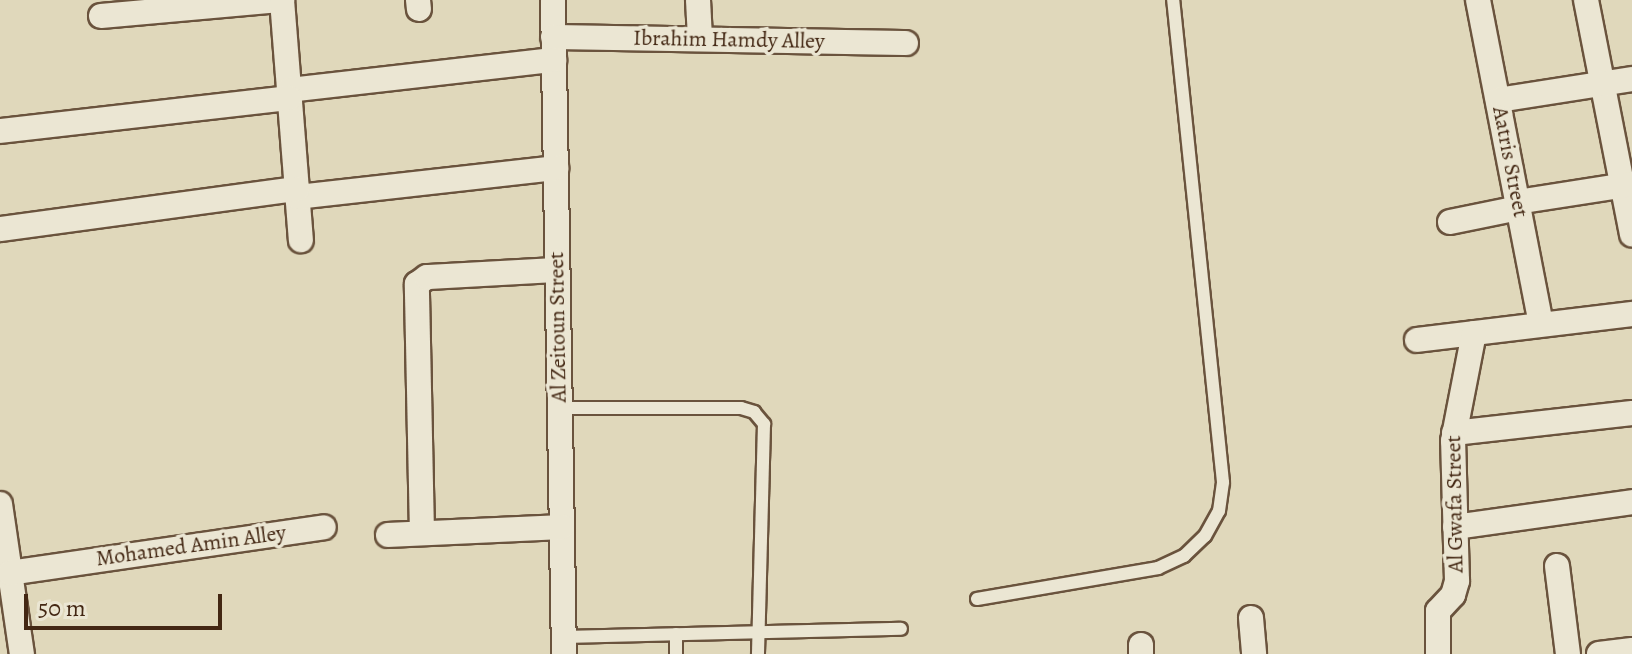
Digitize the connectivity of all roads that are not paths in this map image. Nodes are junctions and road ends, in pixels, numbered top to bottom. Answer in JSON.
{"nodes":[{"id":1,"x":282,"y":0,"type":"edge"},
{"id":2,"x":553,"y":0,"type":"edge"},
{"id":3,"x":698,"y":0,"type":"edge"},
{"id":4,"x":1173,"y":0,"type":"edge"},
{"id":5,"x":1478,"y":0,"type":"edge"},
{"id":6,"x":1586,"y":0,"type":"edge"},
{"id":7,"x":101,"y":16,"type":"dead end"},
{"id":8,"x":700,"y":39,"type":"junction"},
{"id":9,"x":906,"y":43,"type":"dead end"},
{"id":10,"x":553,"y":49,"type":"junction"},
{"id":11,"x":1632,"y":79,"type":"edge"},
{"id":12,"x":1603,"y":83,"type":"junction"},
{"id":13,"x":289,"y":94,"type":"junction"},
{"id":14,"x":1498,"y":100,"type":"junction"},
{"id":15,"x":0,"y":131,"type":"edge"},
{"id":16,"x":556,"y":168,"type":"junction"},
{"id":17,"x":1628,"y":185,"type":"edge"},
{"id":18,"x":297,"y":193,"type":"junction"},
{"id":19,"x":1518,"y":205,"type":"junction"},
{"id":20,"x":1450,"y":222,"type":"dead end"},
{"id":21,"x":0,"y":229,"type":"edge"},
{"id":22,"x":1632,"y":235,"type":"edge"},
{"id":23,"x":301,"y":240,"type":"dead end"},
{"id":24,"x":557,"y":270,"type":"junction"},
{"id":25,"x":1632,"y":314,"type":"edge"},
{"id":26,"x":1541,"y":324,"type":"junction"},
{"id":27,"x":1474,"y":333,"type":"junction"},
{"id":28,"x":1417,"y":340,"type":"dead end"},
{"id":29,"x":559,"y":408,"type":"junction"},
{"id":30,"x":1632,"y":413,"type":"edge"},
{"id":31,"x":1454,"y":433,"type":"junction"},
{"id":32,"x":1632,"y":502,"type":"edge"},
{"id":33,"x":0,"y":504,"type":"edge"},
{"id":34,"x":324,"y":527,"type":"dead end"},
{"id":35,"x":562,"y":527,"type":"junction"},
{"id":36,"x":1455,"y":527,"type":"junction"},
{"id":37,"x":422,"y":533,"type":"junction"},
{"id":38,"x":388,"y":535,"type":"dead end"},
{"id":39,"x":1557,"y":566,"type":"dead end"},
{"id":40,"x":10,"y":573,"type":"junction"},
{"id":41,"x":977,"y":599,"type":"dead end"},
{"id":42,"x":1251,"y":618,"type":"dead end"},
{"id":43,"x":901,"y":629,"type":"dead end"},
{"id":44,"x":758,"y":632,"type":"junction"},
{"id":45,"x":676,"y":634,"type":"junction"},
{"id":46,"x":564,"y":646,"type":"edge"},
{"id":47,"x":1632,"y":650,"type":"edge"},
{"id":48,"x":22,"y":654,"type":"edge"},
{"id":49,"x":676,"y":654,"type":"edge"},
{"id":50,"x":758,"y":654,"type":"edge"},
{"id":51,"x":1254,"y":654,"type":"edge"},
{"id":52,"x":1438,"y":654,"type":"edge"},
{"id":53,"x":1568,"y":654,"type":"edge"},
{"id":54,"x":1599,"y":654,"type":"edge"}],
"edges":[{"from":1,"to":7,"type":"street"},
{"from":1,"to":13,"type":"street"},
{"from":2,"to":10,"type":"street","name":"Al Zeitoun Street"},
{"from":3,"to":8,"type":"street"},
{"from":4,"to":41,"type":"lane"},
{"from":5,"to":14,"type":"street","name":"Aatris Street"},
{"from":6,"to":12,"type":"street"},
{"from":8,"to":9,"type":"street","name":"Ibrahim Hamdy Alley"},
{"from":8,"to":10,"type":"street","name":"Ibrahim Hamdy Alley"},
{"from":10,"to":13,"type":"street","name":"Ibrahim Hamdy Alley"},
{"from":10,"to":16,"type":"street","name":"Al Zeitoun Street"},
{"from":11,"to":12,"type":"street"},
{"from":12,"to":14,"type":"street"},
{"from":12,"to":17,"type":"street"},
{"from":13,"to":15,"type":"street","name":"Ibrahim Hamdy Alley"},
{"from":13,"to":18,"type":"street"},
{"from":14,"to":19,"type":"street","name":"Aatris Street"},
{"from":16,"to":18,"type":"street"},
{"from":16,"to":24,"type":"street","name":"Al Zeitoun Street"},
{"from":17,"to":19,"type":"street"},
{"from":17,"to":22,"type":"street"},
{"from":18,"to":21,"type":"street"},
{"from":18,"to":23,"type":"street"},
{"from":19,"to":20,"type":"street"},
{"from":19,"to":26,"type":"street","name":"Aatris Street"},
{"from":24,"to":29,"type":"street","name":"Al Zeitoun Street"},
{"from":24,"to":37,"type":"street"},
{"from":25,"to":26,"type":"street"},
{"from":26,"to":27,"type":"street"},
{"from":27,"to":28,"type":"street"},
{"from":27,"to":31,"type":"street","name":"Al Gwafa Street"},
{"from":29,"to":35,"type":"street","name":"Al Zeitoun Street"},
{"from":29,"to":44,"type":"lane"},
{"from":30,"to":31,"type":"street"},
{"from":31,"to":36,"type":"street","name":"Al Gwafa Street"},
{"from":32,"to":36,"type":"street"},
{"from":33,"to":40,"type":"street"},
{"from":34,"to":40,"type":"street","name":"Mohamed Amin Alley"},
{"from":35,"to":37,"type":"street"},
{"from":35,"to":46,"type":"street","name":"Al Zeitoun Street"},
{"from":36,"to":52,"type":"street","name":"Al Gwafa Street"},
{"from":37,"to":38,"type":"street"},
{"from":39,"to":53,"type":"street"},
{"from":40,"to":48,"type":"street"},
{"from":42,"to":51,"type":"street"},
{"from":43,"to":44,"type":"lane"},
{"from":44,"to":45,"type":"lane"},
{"from":44,"to":50,"type":"lane"},
{"from":45,"to":46,"type":"lane"},
{"from":45,"to":49,"type":"lane"},
{"from":47,"to":54,"type":"street"}]}
